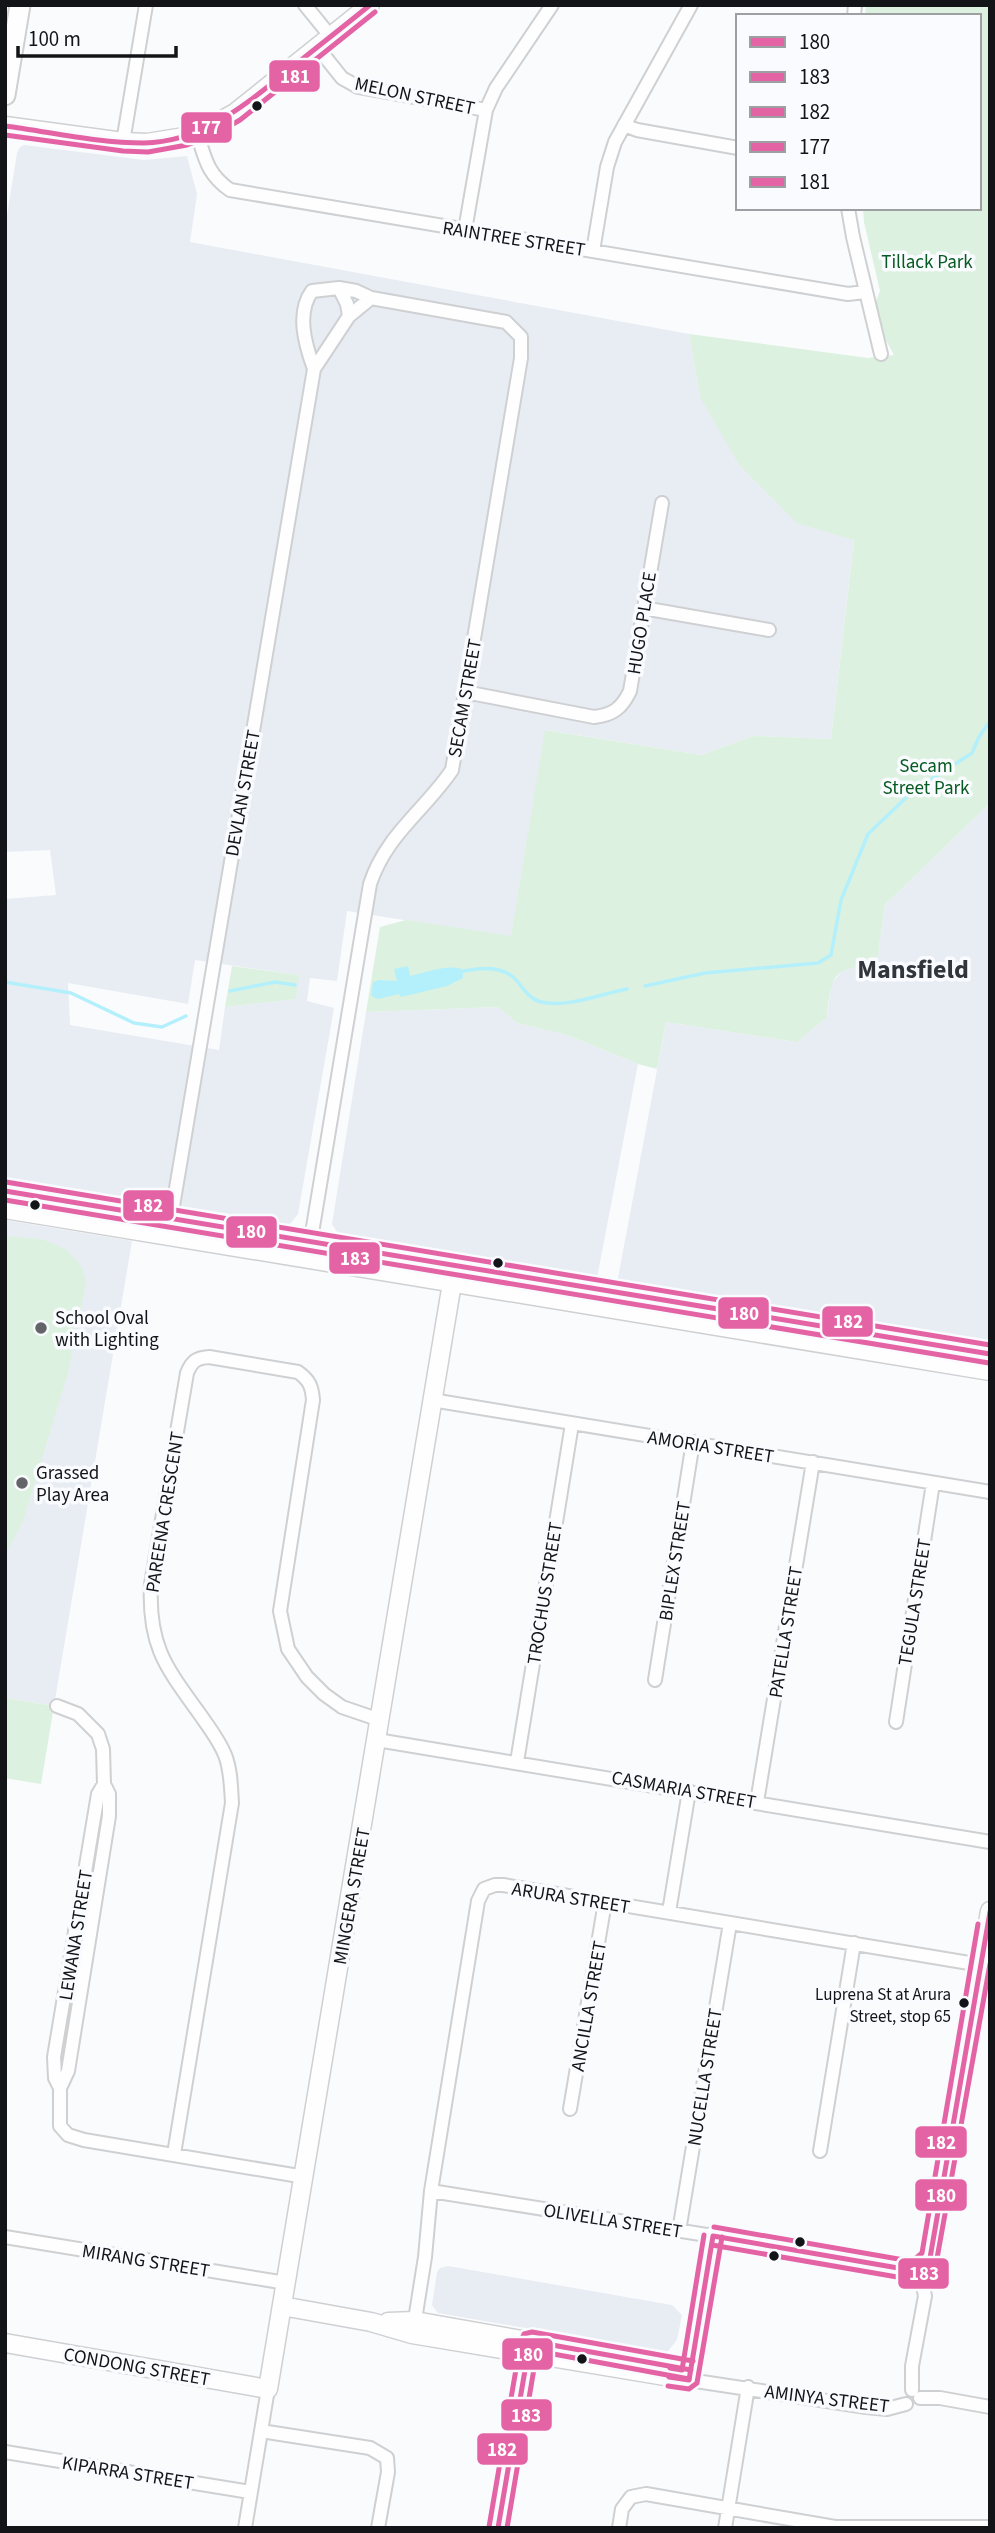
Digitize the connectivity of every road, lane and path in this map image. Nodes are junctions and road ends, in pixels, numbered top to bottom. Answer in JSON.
{"nodes":[{"id":1,"x":20,"y":5,"type":"edge"},
{"id":2,"x":146,"y":5,"type":"edge"},
{"id":3,"x":305,"y":5,"type":"edge"},
{"id":4,"x":370,"y":5,"type":"edge"},
{"id":5,"x":552,"y":5,"type":"edge"},
{"id":6,"x":691,"y":5,"type":"edge"},
{"id":7,"x":324,"y":43,"type":"junction"},
{"id":8,"x":5,"y":95,"type":"edge"},
{"id":9,"x":486,"y":110,"type":"junction"},
{"id":10,"x":624,"y":125,"type":"junction"},
{"id":11,"x":5,"y":126,"type":"edge"},
{"id":12,"x":197,"y":132,"type":"junction"},
{"id":13,"x":123,"y":142,"type":"junction"},
{"id":14,"x":736,"y":148,"type":"edge"},
{"id":15,"x":848,"y":210,"type":"edge"},
{"id":16,"x":465,"y":230,"type":"junction"},
{"id":17,"x":593,"y":251,"type":"junction"},
{"id":18,"x":339,"y":288,"type":"junction"},
{"id":19,"x":866,"y":292,"type":"junction"},
{"id":20,"x":371,"y":298,"type":"junction"},
{"id":21,"x":349,"y":316,"type":"junction"},
{"id":22,"x":881,"y":354,"type":"dead end"},
{"id":23,"x":314,"y":369,"type":"junction"},
{"id":24,"x":662,"y":503,"type":"dead end"},
{"id":25,"x":643,"y":608,"type":"junction"},
{"id":26,"x":769,"y":630,"type":"dead end"},
{"id":27,"x":465,"y":692,"type":"junction"},
{"id":28,"x":5,"y":1191,"type":"edge"},
{"id":29,"x":5,"y":1209,"type":"edge"},
{"id":30,"x":171,"y":1218,"type":"junction"},
{"id":31,"x":309,"y":1249,"type":"junction"},
{"id":32,"x":454,"y":1273,"type":"junction"},
{"id":33,"x":835,"y":1336,"type":"junction"},
{"id":34,"x":990,"y":1354,"type":"edge"},
{"id":35,"x":990,"y":1371,"type":"edge"},
{"id":36,"x":432,"y":1400,"type":"junction"},
{"id":37,"x":572,"y":1424,"type":"junction"},
{"id":38,"x":693,"y":1442,"type":"junction"},
{"id":39,"x":813,"y":1462,"type":"junction"},
{"id":40,"x":933,"y":1483,"type":"junction"},
{"id":41,"x":990,"y":1492,"type":"edge"},
{"id":42,"x":655,"y":1680,"type":"dead end"},
{"id":43,"x":57,"y":1706,"type":"dead end"},
{"id":44,"x":380,"y":1720,"type":"junction"},
{"id":45,"x":896,"y":1722,"type":"dead end"},
{"id":46,"x":377,"y":1740,"type":"junction"},
{"id":47,"x":517,"y":1762,"type":"junction"},
{"id":48,"x":689,"y":1791,"type":"junction"},
{"id":49,"x":757,"y":1802,"type":"junction"},
{"id":50,"x":990,"y":1842,"type":"edge"},
{"id":51,"x":606,"y":1902,"type":"junction"},
{"id":52,"x":669,"y":1912,"type":"junction"},
{"id":53,"x":989,"y":1920,"type":"edge"},
{"id":54,"x":730,"y":1923,"type":"junction"},
{"id":55,"x":854,"y":1943,"type":"junction"},
{"id":56,"x":981,"y":1965,"type":"junction"},
{"id":57,"x":570,"y":2109,"type":"dead end"},
{"id":58,"x":820,"y":2151,"type":"dead end"},
{"id":59,"x":174,"y":2154,"type":"junction"},
{"id":60,"x":304,"y":2178,"type":"junction"},
{"id":61,"x":431,"y":2191,"type":"junction"},
{"id":62,"x":679,"y":2231,"type":"junction"},
{"id":63,"x":713,"y":2236,"type":"junction"},
{"id":64,"x":5,"y":2237,"type":"edge"},
{"id":65,"x":919,"y":2267,"type":"junction"},
{"id":66,"x":286,"y":2283,"type":"junction"},
{"id":67,"x":282,"y":2306,"type":"junction"},
{"id":68,"x":414,"y":2328,"type":"junction"},
{"id":69,"x":5,"y":2343,"type":"edge"},
{"id":70,"x":528,"y":2347,"type":"junction"},
{"id":71,"x":690,"y":2375,"type":"junction"},
{"id":72,"x":748,"y":2388,"type":"junction"},
{"id":73,"x":268,"y":2389,"type":"junction"},
{"id":74,"x":916,"y":2394,"type":"junction"},
{"id":75,"x":990,"y":2407,"type":"edge"},
{"id":76,"x":261,"y":2431,"type":"junction"},
{"id":77,"x":5,"y":2452,"type":"edge"},
{"id":78,"x":250,"y":2492,"type":"junction"},
{"id":79,"x":728,"y":2508,"type":"junction"},
{"id":80,"x":835,"y":2527,"type":"edge"},
{"id":81,"x":990,"y":2527,"type":"edge"},
{"id":82,"x":246,"y":2528,"type":"edge"},
{"id":83,"x":378,"y":2528,"type":"edge"},
{"id":84,"x":498,"y":2528,"type":"edge"},
{"id":85,"x":619,"y":2528,"type":"edge"},
{"id":86,"x":725,"y":2528,"type":"edge"}],
"edges":[{"from":1,"to":8,"type":"main road"},
{"from":2,"to":13,"type":"street"},
{"from":3,"to":7,"type":"street","name":"MELON STREET"},
{"from":4,"to":7,"type":"street"},
{"from":5,"to":9,"type":"street"},
{"from":6,"to":10,"type":"street"},
{"from":7,"to":9,"type":"street","name":"MELON STREET"},
{"from":7,"to":12,"type":"street"},
{"from":9,"to":16,"type":"street"},
{"from":10,"to":14,"type":"street"},
{"from":10,"to":17,"type":"street"},
{"from":11,"to":13,"type":"street"},
{"from":12,"to":13,"type":"street"},
{"from":12,"to":16,"type":"street","name":"RAINTREE STREET"},
{"from":15,"to":19,"type":"street"},
{"from":16,"to":17,"type":"street","name":"RAINTREE STREET"},
{"from":17,"to":19,"type":"street","name":"RAINTREE STREET"},
{"from":18,"to":20,"type":"street"},
{"from":18,"to":21,"type":"street"},
{"from":18,"to":23,"type":"street","name":"DEVLAN STREET"},
{"from":19,"to":22,"type":"street"},
{"from":20,"to":21,"type":"street","name":"DEVLAN STREET"},
{"from":20,"to":27,"type":"street","name":"SECAM STREET"},
{"from":21,"to":23,"type":"street","name":"DEVLAN STREET"},
{"from":23,"to":30,"type":"street","name":"DEVLAN STREET"},
{"from":24,"to":25,"type":"street","name":"HUGO PLACE"},
{"from":25,"to":26,"type":"street"},
{"from":25,"to":27,"type":"street","name":"HUGO PLACE"},
{"from":27,"to":31,"type":"street","name":"SECAM STREET"},
{"from":28,"to":30,"type":"street"},
{"from":29,"to":31,"type":"street"},
{"from":30,"to":31,"type":"street"},
{"from":31,"to":32,"type":"street"},
{"from":32,"to":33,"type":"street"},
{"from":32,"to":36,"type":"street","name":"MINGERA STREET"},
{"from":33,"to":34,"type":"street"},
{"from":33,"to":35,"type":"street"},
{"from":36,"to":37,"type":"street","name":"AMORIA STREET"},
{"from":36,"to":44,"type":"street","name":"MINGERA STREET"},
{"from":37,"to":38,"type":"street","name":"AMORIA STREET"},
{"from":37,"to":47,"type":"street","name":"TROCHUS STREET"},
{"from":38,"to":39,"type":"street","name":"AMORIA STREET"},
{"from":38,"to":42,"type":"street","name":"BIPLEX STREET"},
{"from":39,"to":40,"type":"street","name":"AMORIA STREET"},
{"from":39,"to":49,"type":"street","name":"PATELLA STREET"},
{"from":40,"to":41,"type":"street","name":"AMORIA STREET"},
{"from":40,"to":45,"type":"street","name":"TEGULA STREET"},
{"from":43,"to":59,"type":"street","name":"LEWANA STREET"},
{"from":44,"to":46,"type":"street","name":"MINGERA STREET"},
{"from":44,"to":59,"type":"street","name":"PAREENA CRESCENT"},
{"from":46,"to":47,"type":"street","name":"CASMARIA STREET"},
{"from":46,"to":60,"type":"street","name":"MINGERA STREET"},
{"from":47,"to":48,"type":"street","name":"CASMARIA STREET"},
{"from":48,"to":49,"type":"street","name":"CASMARIA STREET"},
{"from":48,"to":52,"type":"street"},
{"from":49,"to":50,"type":"street","name":"CASMARIA STREET"},
{"from":51,"to":52,"type":"street","name":"ARURA STREET"},
{"from":51,"to":57,"type":"street","name":"ANCILLA STREET"},
{"from":51,"to":61,"type":"street","name":"ARURA STREET"},
{"from":52,"to":54,"type":"street","name":"ARURA STREET"},
{"from":53,"to":56,"type":"street"},
{"from":54,"to":55,"type":"street","name":"ARURA STREET"},
{"from":54,"to":62,"type":"street","name":"NUCELLA STREET"},
{"from":55,"to":56,"type":"street","name":"ARURA STREET"},
{"from":55,"to":58,"type":"street"},
{"from":56,"to":65,"type":"street"},
{"from":59,"to":60,"type":"street","name":"LEWANA STREET"},
{"from":60,"to":66,"type":"street","name":"MINGERA STREET"},
{"from":61,"to":62,"type":"street","name":"OLIVELLA STREET"},
{"from":61,"to":68,"type":"street","name":"ARURA STREET"},
{"from":62,"to":63,"type":"street","name":"OLIVELLA STREET"},
{"from":63,"to":65,"type":"street","name":"OLIVELLA STREET"},
{"from":63,"to":71,"type":"street"},
{"from":64,"to":66,"type":"street","name":"MIRANG STREET"},
{"from":65,"to":74,"type":"street"},
{"from":66,"to":67,"type":"street","name":"MINGERA STREET"},
{"from":67,"to":68,"type":"street","name":"AMINYA STREET"},
{"from":67,"to":73,"type":"street","name":"MINGERA STREET"},
{"from":68,"to":70,"type":"street","name":"AMINYA STREET"},
{"from":69,"to":73,"type":"street","name":"CONDONG STREET"},
{"from":70,"to":71,"type":"street","name":"AMINYA STREET"},
{"from":70,"to":84,"type":"street"},
{"from":71,"to":72,"type":"street","name":"AMINYA STREET"},
{"from":72,"to":74,"type":"street","name":"AMINYA STREET"},
{"from":72,"to":79,"type":"street"},
{"from":73,"to":76,"type":"street","name":"MINGERA STREET"},
{"from":74,"to":75,"type":"street"},
{"from":76,"to":78,"type":"street","name":"MINGERA STREET"},
{"from":76,"to":83,"type":"street"},
{"from":77,"to":78,"type":"street","name":"KIPARRA STREET"},
{"from":78,"to":82,"type":"street","name":"MINGERA STREET"},
{"from":79,"to":80,"type":"street"},
{"from":79,"to":85,"type":"street"},
{"from":79,"to":86,"type":"street"},
{"from":80,"to":81,"type":"street"}]}
